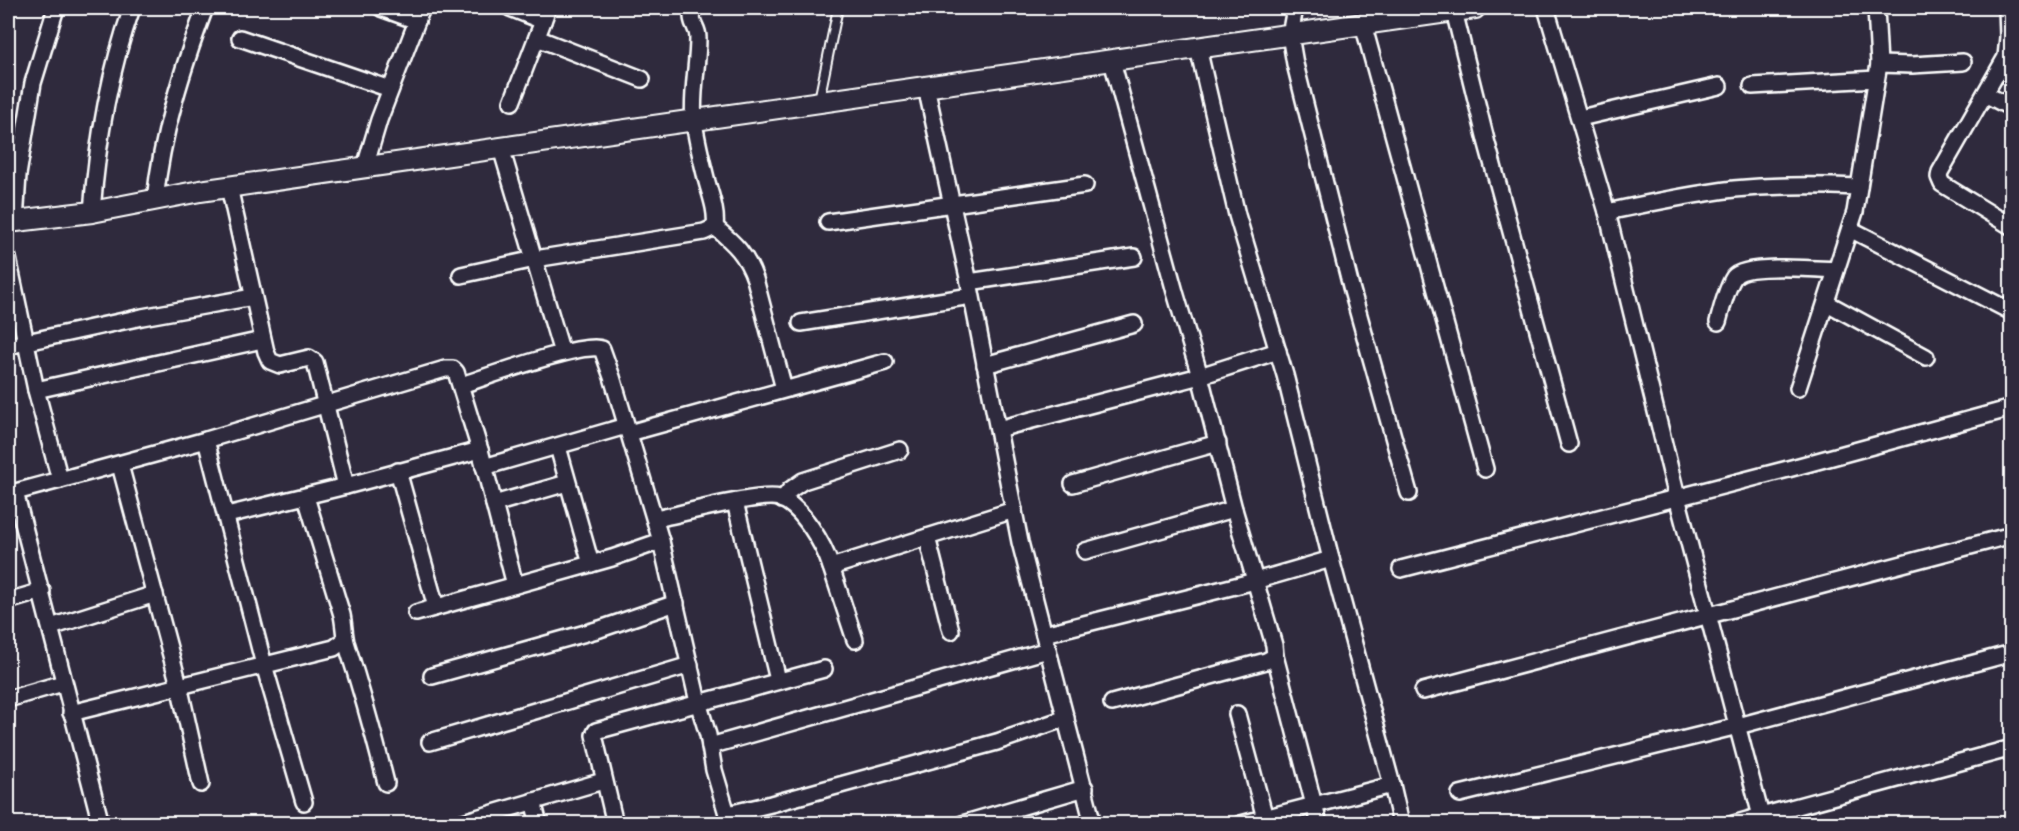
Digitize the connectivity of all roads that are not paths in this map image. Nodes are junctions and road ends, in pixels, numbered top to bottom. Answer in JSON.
{"nodes":[{"id":1,"x":56,"y":8,"type":"edge"},
{"id":2,"x":132,"y":8,"type":"edge"},
{"id":3,"x":205,"y":8,"type":"edge"},
{"id":4,"x":381,"y":8,"type":"edge"},
{"id":5,"x":510,"y":8,"type":"edge"},
{"id":6,"x":693,"y":8,"type":"edge"},
{"id":7,"x":838,"y":8,"type":"edge"},
{"id":8,"x":1295,"y":8,"type":"edge"},
{"id":9,"x":1475,"y":8,"type":"edge"},
{"id":10,"x":1546,"y":8,"type":"edge"},
{"id":11,"x":1876,"y":8,"type":"edge"},
{"id":12,"x":2007,"y":8,"type":"edge"},
{"id":13,"x":1454,"y":11,"type":"junction"},
{"id":14,"x":420,"y":14,"type":"edge"},
{"id":15,"x":546,"y":14,"type":"edge"},
{"id":16,"x":1363,"y":24,"type":"junction"},
{"id":17,"x":1290,"y":35,"type":"junction"},
{"id":18,"x":240,"y":38,"type":"dead end"},
{"id":19,"x":537,"y":38,"type":"junction"},
{"id":20,"x":1198,"y":48,"type":"junction"},
{"id":21,"x":1112,"y":61,"type":"junction"},
{"id":22,"x":1963,"y":62,"type":"dead end"},
{"id":23,"x":1878,"y":71,"type":"junction"},
{"id":24,"x":642,"y":79,"type":"dead end"},
{"id":25,"x":1719,"y":86,"type":"dead end"},
{"id":26,"x":1752,"y":86,"type":"dead end"},
{"id":27,"x":926,"y":87,"type":"junction"},
{"id":28,"x":390,"y":89,"type":"junction"},
{"id":29,"x":1985,"y":94,"type":"junction"},
{"id":30,"x":512,"y":102,"type":"dead end"},
{"id":31,"x":818,"y":103,"type":"junction"},
{"id":32,"x":2012,"y":108,"type":"edge"},
{"id":33,"x":1580,"y":118,"type":"junction"},
{"id":34,"x":694,"y":121,"type":"junction"},
{"id":35,"x":501,"y":148,"type":"junction"},
{"id":36,"x":364,"y":167,"type":"junction"},
{"id":37,"x":1086,"y":185,"type":"dead end"},
{"id":38,"x":229,"y":187,"type":"junction"},
{"id":39,"x":1859,"y":187,"type":"junction"},
{"id":40,"x":155,"y":200,"type":"junction"},
{"id":41,"x":953,"y":204,"type":"junction"},
{"id":42,"x":92,"y":212,"type":"junction"},
{"id":43,"x":1607,"y":212,"type":"junction"},
{"id":44,"x":11,"y":222,"type":"edge"},
{"id":45,"x":828,"y":222,"type":"dead end"},
{"id":46,"x":715,"y":227,"type":"junction"},
{"id":47,"x":2012,"y":227,"type":"edge"},
{"id":48,"x":1850,"y":229,"type":"junction"},
{"id":49,"x":1134,"y":257,"type":"dead end"},
{"id":50,"x":8,"y":258,"type":"edge"},
{"id":51,"x":535,"y":259,"type":"junction"},
{"id":52,"x":1836,"y":270,"type":"junction"},
{"id":53,"x":461,"y":275,"type":"dead end"},
{"id":54,"x":970,"y":289,"type":"junction"},
{"id":55,"x":253,"y":297,"type":"junction"},
{"id":56,"x":1827,"y":303,"type":"junction"},
{"id":57,"x":2012,"y":312,"type":"edge"},
{"id":58,"x":1718,"y":322,"type":"dead end"},
{"id":59,"x":801,"y":323,"type":"dead end"},
{"id":60,"x":1134,"y":324,"type":"dead end"},
{"id":61,"x":262,"y":340,"type":"junction"},
{"id":62,"x":26,"y":341,"type":"junction"},
{"id":63,"x":8,"y":346,"type":"edge"},
{"id":64,"x":1278,"y":351,"type":"junction"},
{"id":65,"x":562,"y":353,"type":"junction"},
{"id":66,"x":1926,"y":357,"type":"dead end"},
{"id":67,"x":885,"y":362,"type":"dead end"},
{"id":68,"x":984,"y":365,"type":"junction"},
{"id":69,"x":1200,"y":376,"type":"junction"},
{"id":70,"x":460,"y":386,"type":"junction"},
{"id":71,"x":1798,"y":388,"type":"dead end"},
{"id":72,"x":784,"y":389,"type":"junction"},
{"id":73,"x":36,"y":390,"type":"junction"},
{"id":74,"x":326,"y":405,"type":"junction"},
{"id":75,"x":2012,"y":408,"type":"edge"},
{"id":76,"x":628,"y":429,"type":"junction"},
{"id":77,"x":998,"y":429,"type":"junction"},
{"id":78,"x":206,"y":440,"type":"junction"},
{"id":79,"x":1218,"y":443,"type":"junction"},
{"id":80,"x":1569,"y":444,"type":"dead end"},
{"id":81,"x":558,"y":447,"type":"junction"},
{"id":82,"x":480,"y":450,"type":"junction"},
{"id":83,"x":900,"y":450,"type":"dead end"},
{"id":84,"x":120,"y":465,"type":"junction"},
{"id":85,"x":484,"y":468,"type":"junction"},
{"id":86,"x":1485,"y":470,"type":"dead end"},
{"id":87,"x":398,"y":471,"type":"junction"},
{"id":88,"x":60,"y":480,"type":"junction"},
{"id":89,"x":567,"y":483,"type":"junction"},
{"id":90,"x":1073,"y":484,"type":"dead end"},
{"id":91,"x":346,"y":486,"type":"junction"},
{"id":92,"x":11,"y":493,"type":"edge"},
{"id":93,"x":1409,"y":493,"type":"dead end"},
{"id":94,"x":306,"y":497,"type":"junction"},
{"id":95,"x":1677,"y":497,"type":"junction"},
{"id":96,"x":782,"y":500,"type":"junction"},
{"id":97,"x":735,"y":502,"type":"junction"},
{"id":98,"x":494,"y":504,"type":"junction"},
{"id":99,"x":1234,"y":509,"type":"junction"},
{"id":100,"x":1014,"y":510,"type":"junction"},
{"id":101,"x":227,"y":515,"type":"junction"},
{"id":102,"x":655,"y":519,"type":"junction"},
{"id":103,"x":2012,"y":535,"type":"edge"},
{"id":104,"x":927,"y":537,"type":"junction"},
{"id":105,"x":661,"y":541,"type":"junction"},
{"id":106,"x":1085,"y":551,"type":"dead end"},
{"id":107,"x":1331,"y":559,"type":"junction"},
{"id":108,"x":591,"y":564,"type":"junction"},
{"id":109,"x":831,"y":567,"type":"junction"},
{"id":110,"x":1401,"y":569,"type":"dead end"},
{"id":111,"x":1255,"y":581,"type":"junction"},
{"id":112,"x":515,"y":585,"type":"junction"},
{"id":113,"x":42,"y":591,"type":"junction"},
{"id":114,"x":156,"y":594,"type":"junction"},
{"id":115,"x":8,"y":601,"type":"edge"},
{"id":116,"x":676,"y":603,"type":"junction"},
{"id":117,"x":436,"y":608,"type":"junction"},
{"id":118,"x":416,"y":613,"type":"dead end"},
{"id":119,"x":1709,"y":615,"type":"junction"},
{"id":120,"x":51,"y":627,"type":"junction"},
{"id":121,"x":951,"y":631,"type":"dead end"},
{"id":122,"x":1044,"y":634,"type":"junction"},
{"id":123,"x":345,"y":640,"type":"junction"},
{"id":124,"x":855,"y":640,"type":"dead end"},
{"id":125,"x":1048,"y":650,"type":"junction"},
{"id":126,"x":2012,"y":653,"type":"edge"},
{"id":127,"x":1275,"y":656,"type":"junction"},
{"id":128,"x":690,"y":664,"type":"junction"},
{"id":129,"x":264,"y":665,"type":"junction"},
{"id":130,"x":824,"y":669,"type":"dead end"},
{"id":131,"x":432,"y":676,"type":"dead end"},
{"id":132,"x":778,"y":680,"type":"junction"},
{"id":133,"x":63,"y":683,"type":"junction"},
{"id":134,"x":179,"y":685,"type":"junction"},
{"id":135,"x":1423,"y":691,"type":"dead end"},
{"id":136,"x":8,"y":699,"type":"edge"},
{"id":137,"x":698,"y":702,"type":"junction"},
{"id":138,"x":1112,"y":704,"type":"dead end"},
{"id":139,"x":71,"y":713,"type":"junction"},
{"id":140,"x":1237,"y":714,"type":"dead end"},
{"id":141,"x":1066,"y":718,"type":"junction"},
{"id":142,"x":1738,"y":726,"type":"junction"},
{"id":143,"x":430,"y":742,"type":"dead end"},
{"id":144,"x":710,"y":746,"type":"junction"},
{"id":145,"x":2012,"y":748,"type":"edge"},
{"id":146,"x":603,"y":781,"type":"junction"},
{"id":147,"x":386,"y":783,"type":"dead end"},
{"id":148,"x":201,"y":784,"type":"dead end"},
{"id":149,"x":1392,"y":785,"type":"junction"},
{"id":150,"x":1084,"y":788,"type":"junction"},
{"id":151,"x":1461,"y":794,"type":"dead end"},
{"id":152,"x":533,"y":801,"type":"junction"},
{"id":153,"x":304,"y":802,"type":"dead end"},
{"id":154,"x":1314,"y":805,"type":"junction"},
{"id":155,"x":1761,"y":816,"type":"junction"},
{"id":156,"x":1265,"y":818,"type":"junction"},
{"id":157,"x":729,"y":819,"type":"edge"},
{"id":158,"x":101,"y":824,"type":"edge"},
{"id":159,"x":456,"y":824,"type":"edge"},
{"id":160,"x":539,"y":824,"type":"edge"},
{"id":161,"x":615,"y":824,"type":"edge"},
{"id":162,"x":962,"y":824,"type":"edge"},
{"id":163,"x":1093,"y":824,"type":"edge"},
{"id":164,"x":1241,"y":824,"type":"edge"},
{"id":165,"x":1319,"y":824,"type":"edge"},
{"id":166,"x":1401,"y":824,"type":"edge"},
{"id":167,"x":1733,"y":824,"type":"edge"}],
"edges":[{"from":1,"to":44,"type":"street"},
{"from":2,"to":42,"type":"street"},
{"from":3,"to":40,"type":"street"},
{"from":4,"to":14,"type":"street"},
{"from":5,"to":15,"type":"street"},
{"from":6,"to":34,"type":"street"},
{"from":7,"to":31,"type":"lane"},
{"from":8,"to":17,"type":"street"},
{"from":9,"to":13,"type":"street"},
{"from":10,"to":33,"type":"street"},
{"from":11,"to":23,"type":"street"},
{"from":12,"to":29,"type":"street"},
{"from":13,"to":16,"type":"street"},
{"from":13,"to":80,"type":"street"},
{"from":14,"to":28,"type":"street"},
{"from":15,"to":19,"type":"street"},
{"from":16,"to":17,"type":"street"},
{"from":16,"to":86,"type":"street"},
{"from":17,"to":20,"type":"street"},
{"from":17,"to":93,"type":"street"},
{"from":18,"to":28,"type":"street"},
{"from":19,"to":24,"type":"street"},
{"from":19,"to":30,"type":"street"},
{"from":20,"to":21,"type":"street"},
{"from":20,"to":64,"type":"street"},
{"from":21,"to":27,"type":"street"},
{"from":21,"to":69,"type":"street"},
{"from":22,"to":23,"type":"street"},
{"from":23,"to":26,"type":"street"},
{"from":23,"to":39,"type":"street"},
{"from":25,"to":33,"type":"street"},
{"from":27,"to":31,"type":"street"},
{"from":27,"to":41,"type":"street"},
{"from":28,"to":36,"type":"street"},
{"from":29,"to":32,"type":"street"},
{"from":29,"to":47,"type":"street"},
{"from":31,"to":34,"type":"street"},
{"from":33,"to":43,"type":"street"},
{"from":34,"to":35,"type":"street"},
{"from":34,"to":46,"type":"street"},
{"from":35,"to":36,"type":"street"},
{"from":35,"to":51,"type":"street"},
{"from":36,"to":38,"type":"street"},
{"from":37,"to":41,"type":"street"},
{"from":38,"to":40,"type":"street"},
{"from":38,"to":55,"type":"street"},
{"from":39,"to":43,"type":"street"},
{"from":39,"to":48,"type":"street"},
{"from":40,"to":42,"type":"street"},
{"from":41,"to":45,"type":"street"},
{"from":41,"to":54,"type":"street"},
{"from":42,"to":44,"type":"street"},
{"from":43,"to":95,"type":"street"},
{"from":46,"to":51,"type":"street"},
{"from":46,"to":72,"type":"street"},
{"from":48,"to":52,"type":"street"},
{"from":48,"to":57,"type":"street"},
{"from":49,"to":54,"type":"street"},
{"from":50,"to":62,"type":"street"},
{"from":51,"to":53,"type":"street"},
{"from":51,"to":65,"type":"street"},
{"from":52,"to":56,"type":"street"},
{"from":52,"to":58,"type":"street"},
{"from":54,"to":59,"type":"street"},
{"from":54,"to":68,"type":"street"},
{"from":55,"to":61,"type":"street"},
{"from":55,"to":62,"type":"street"},
{"from":56,"to":66,"type":"street"},
{"from":56,"to":71,"type":"street"},
{"from":60,"to":68,"type":"street"},
{"from":61,"to":73,"type":"street"},
{"from":61,"to":74,"type":"street"},
{"from":62,"to":63,"type":"street"},
{"from":62,"to":73,"type":"street"},
{"from":64,"to":69,"type":"street"},
{"from":64,"to":107,"type":"street"},
{"from":65,"to":70,"type":"street"},
{"from":65,"to":76,"type":"street"},
{"from":67,"to":72,"type":"street"},
{"from":68,"to":77,"type":"street"},
{"from":69,"to":77,"type":"street"},
{"from":69,"to":79,"type":"street"},
{"from":70,"to":74,"type":"street"},
{"from":70,"to":82,"type":"street"},
{"from":72,"to":76,"type":"street"},
{"from":73,"to":88,"type":"street"},
{"from":74,"to":78,"type":"street"},
{"from":74,"to":91,"type":"street"},
{"from":75,"to":95,"type":"street"},
{"from":76,"to":81,"type":"street"},
{"from":76,"to":102,"type":"street"},
{"from":77,"to":100,"type":"street"},
{"from":78,"to":84,"type":"street"},
{"from":78,"to":101,"type":"street"},
{"from":79,"to":90,"type":"street"},
{"from":79,"to":99,"type":"street"},
{"from":81,"to":85,"type":"street"},
{"from":81,"to":89,"type":"street"},
{"from":82,"to":85,"type":"street"},
{"from":82,"to":87,"type":"street"},
{"from":83,"to":96,"type":"street"},
{"from":84,"to":88,"type":"street"},
{"from":84,"to":114,"type":"street"},
{"from":85,"to":98,"type":"street"},
{"from":87,"to":91,"type":"street"},
{"from":87,"to":117,"type":"street"},
{"from":88,"to":92,"type":"street"},
{"from":89,"to":98,"type":"street"},
{"from":89,"to":108,"type":"street"},
{"from":91,"to":94,"type":"street"},
{"from":92,"to":113,"type":"street"},
{"from":94,"to":101,"type":"street"},
{"from":94,"to":123,"type":"street"},
{"from":95,"to":110,"type":"street"},
{"from":95,"to":119,"type":"street"},
{"from":96,"to":97,"type":"street"},
{"from":96,"to":109,"type":"street"},
{"from":97,"to":102,"type":"street"},
{"from":97,"to":132,"type":"street"},
{"from":98,"to":112,"type":"street"},
{"from":99,"to":106,"type":"street"},
{"from":99,"to":111,"type":"street"},
{"from":100,"to":104,"type":"street"},
{"from":100,"to":122,"type":"street"},
{"from":101,"to":129,"type":"street"},
{"from":102,"to":105,"type":"street"},
{"from":103,"to":119,"type":"street"},
{"from":104,"to":109,"type":"street"},
{"from":104,"to":121,"type":"street"},
{"from":105,"to":108,"type":"street"},
{"from":105,"to":116,"type":"street"},
{"from":107,"to":111,"type":"street"},
{"from":107,"to":149,"type":"street"},
{"from":108,"to":112,"type":"street"},
{"from":109,"to":124,"type":"street"},
{"from":111,"to":122,"type":"street"},
{"from":111,"to":127,"type":"street"},
{"from":112,"to":117,"type":"street"},
{"from":113,"to":115,"type":"street"},
{"from":113,"to":120,"type":"street"},
{"from":114,"to":120,"type":"street"},
{"from":114,"to":134,"type":"street"},
{"from":116,"to":128,"type":"street"},
{"from":116,"to":131,"type":"street"},
{"from":117,"to":118,"type":"street"},
{"from":119,"to":135,"type":"street"},
{"from":119,"to":142,"type":"street"},
{"from":120,"to":133,"type":"street"},
{"from":122,"to":125,"type":"street"},
{"from":123,"to":129,"type":"street"},
{"from":123,"to":147,"type":"street"},
{"from":125,"to":141,"type":"street"},
{"from":125,"to":144,"type":"street"},
{"from":126,"to":142,"type":"street"},
{"from":127,"to":138,"type":"street"},
{"from":127,"to":154,"type":"street"},
{"from":128,"to":137,"type":"street"},
{"from":128,"to":143,"type":"street"},
{"from":129,"to":134,"type":"street"},
{"from":129,"to":153,"type":"street"},
{"from":130,"to":132,"type":"street"},
{"from":132,"to":137,"type":"street"},
{"from":133,"to":136,"type":"street"},
{"from":133,"to":139,"type":"street"},
{"from":134,"to":139,"type":"street"},
{"from":134,"to":148,"type":"street"},
{"from":137,"to":144,"type":"street"},
{"from":137,"to":146,"type":"street"},
{"from":139,"to":158,"type":"street"},
{"from":140,"to":156,"type":"street"},
{"from":141,"to":150,"type":"street"},
{"from":141,"to":157,"type":"street"},
{"from":142,"to":151,"type":"street"},
{"from":142,"to":155,"type":"street"},
{"from":144,"to":157,"type":"street"},
{"from":145,"to":155,"type":"street"},
{"from":146,"to":152,"type":"street"},
{"from":146,"to":161,"type":"street"},
{"from":149,"to":154,"type":"street"},
{"from":149,"to":166,"type":"street"},
{"from":150,"to":162,"type":"street"},
{"from":150,"to":163,"type":"street"},
{"from":152,"to":159,"type":"street"},
{"from":152,"to":160,"type":"street"},
{"from":154,"to":156,"type":"street"},
{"from":154,"to":165,"type":"street"},
{"from":155,"to":167,"type":"street"},
{"from":156,"to":164,"type":"street"}]}
